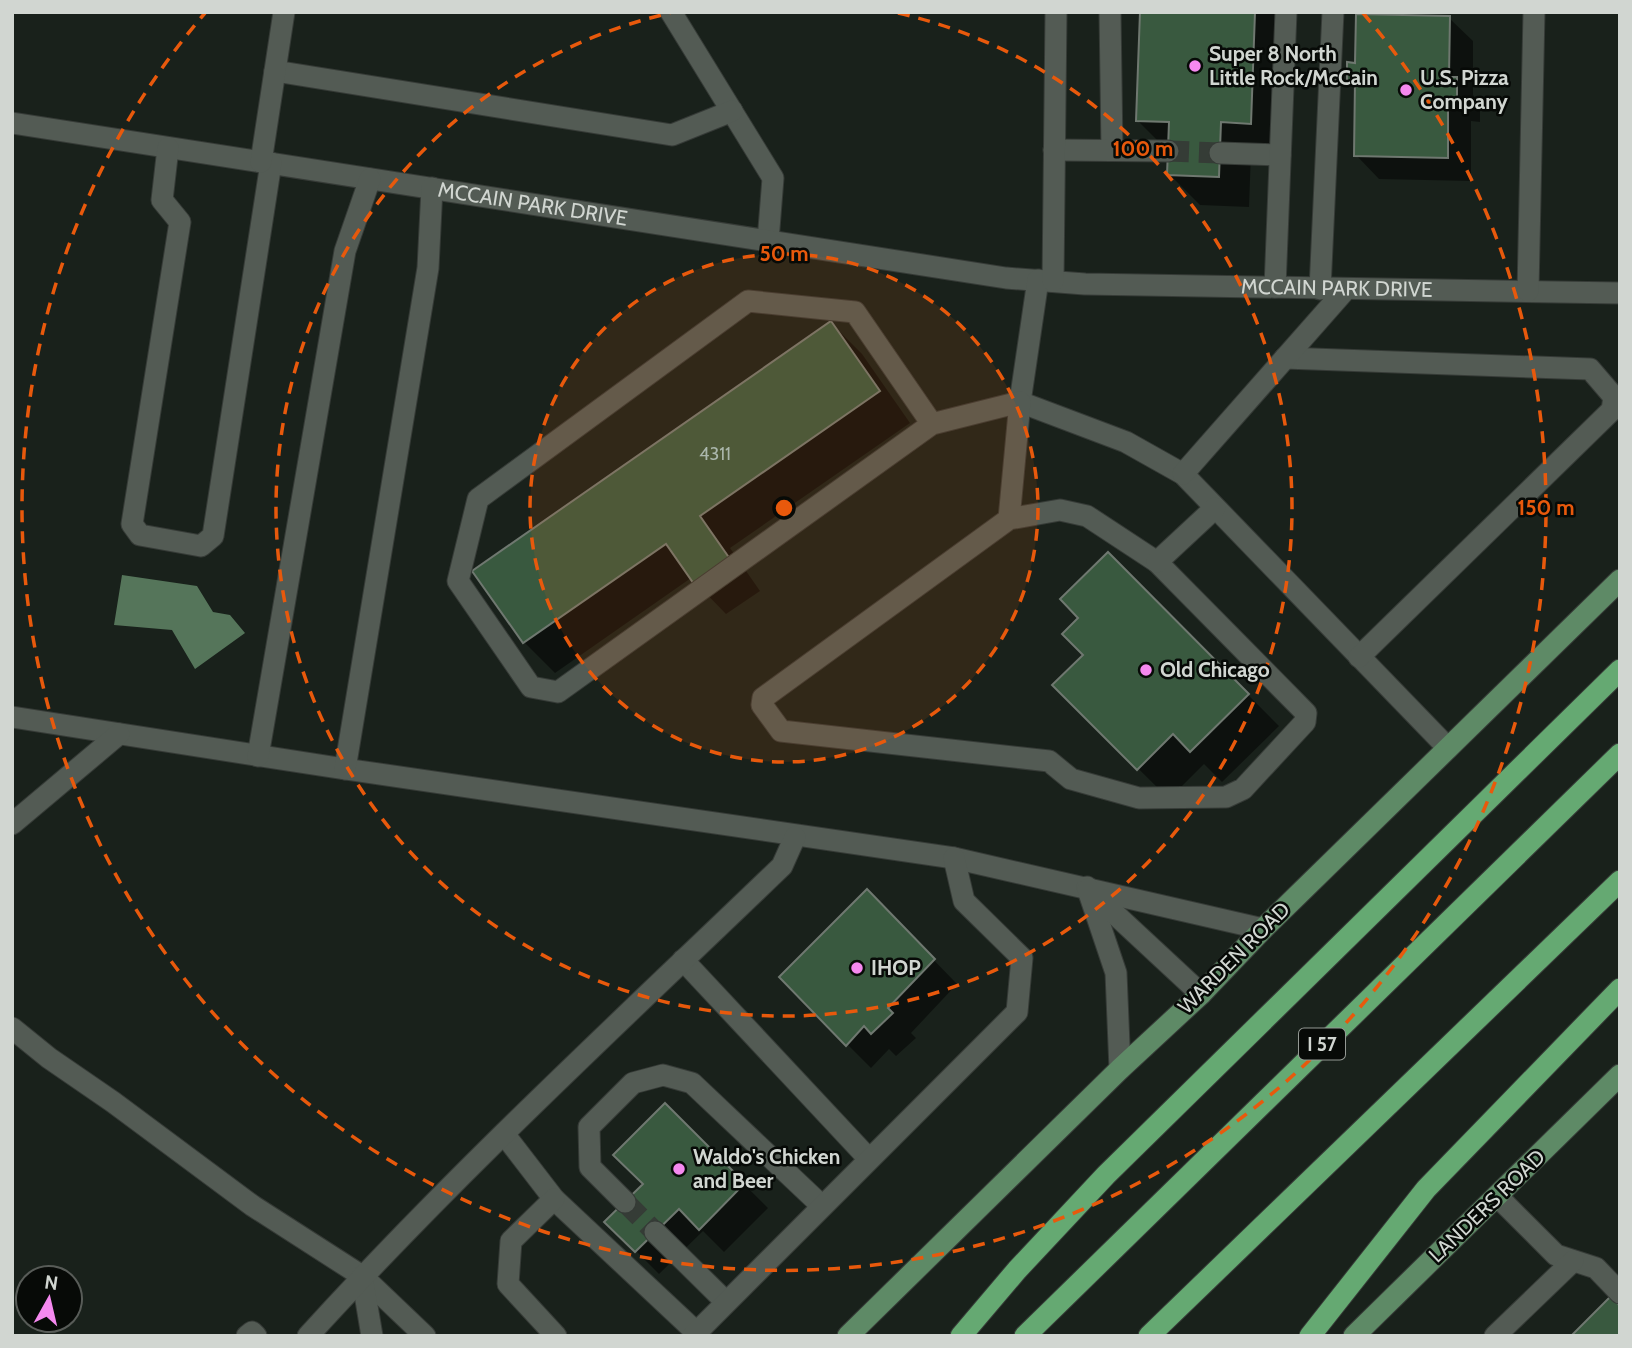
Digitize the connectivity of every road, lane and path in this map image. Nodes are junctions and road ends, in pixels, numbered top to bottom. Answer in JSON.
{"nodes":[{"id":1,"x":284,"y":12,"type":"edge"},
{"id":2,"x":671,"y":12,"type":"edge"},
{"id":3,"x":1056,"y":12,"type":"edge"},
{"id":4,"x":1110,"y":12,"type":"edge"},
{"id":5,"x":1286,"y":12,"type":"edge"},
{"id":6,"x":1333,"y":12,"type":"edge"},
{"id":7,"x":1534,"y":12,"type":"edge"},
{"id":8,"x":275,"y":71,"type":"junction"},
{"id":9,"x":732,"y":110,"type":"junction"},
{"id":10,"x":12,"y":123,"type":"edge"},
{"id":11,"x":167,"y":148,"type":"junction"},
{"id":12,"x":1054,"y":150,"type":"junction"},
{"id":13,"x":1112,"y":150,"type":"junction"},
{"id":14,"x":1168,"y":151,"type":"tunnel mouth"},
{"id":15,"x":1220,"y":153,"type":"tunnel mouth"},
{"id":16,"x":1280,"y":155,"type":"junction"},
{"id":17,"x":266,"y":162,"type":"junction"},
{"id":18,"x":370,"y":178,"type":"junction"},
{"id":19,"x":432,"y":188,"type":"junction"},
{"id":20,"x":768,"y":241,"type":"junction"},
{"id":21,"x":1046,"y":281,"type":"junction"},
{"id":22,"x":1275,"y":287,"type":"junction"},
{"id":23,"x":1320,"y":289,"type":"junction"},
{"id":24,"x":1346,"y":289,"type":"junction"},
{"id":25,"x":1528,"y":291,"type":"junction"},
{"id":26,"x":1620,"y":293,"type":"edge"},
{"id":27,"x":1285,"y":358,"type":"junction"},
{"id":28,"x":1020,"y":402,"type":"junction"},
{"id":29,"x":932,"y":424,"type":"junction"},
{"id":30,"x":1182,"y":474,"type":"junction"},
{"id":31,"x":1215,"y":508,"type":"junction"},
{"id":32,"x":1009,"y":519,"type":"junction"},
{"id":33,"x":1157,"y":562,"type":"junction"},
{"id":34,"x":1620,"y":580,"type":"edge"},
{"id":35,"x":1359,"y":657,"type":"junction"},
{"id":36,"x":1620,"y":670,"type":"edge"},
{"id":37,"x":12,"y":717,"type":"edge"},
{"id":38,"x":119,"y":734,"type":"junction"},
{"id":39,"x":1448,"y":748,"type":"junction"},
{"id":40,"x":1620,"y":754,"type":"edge"},
{"id":41,"x":258,"y":756,"type":"junction"},
{"id":42,"x":345,"y":769,"type":"junction"},
{"id":43,"x":12,"y":824,"type":"edge"},
{"id":44,"x":795,"y":836,"type":"junction"},
{"id":45,"x":954,"y":858,"type":"junction"},
{"id":46,"x":1620,"y":881,"type":"edge"},
{"id":47,"x":1087,"y":887,"type":"junction"},
{"id":48,"x":1263,"y":929,"type":"junction"},
{"id":49,"x":684,"y":960,"type":"junction"},
{"id":50,"x":1620,"y":989,"type":"edge"},
{"id":51,"x":1201,"y":994,"type":"junction"},
{"id":52,"x":12,"y":1028,"type":"edge"},
{"id":53,"x":1119,"y":1069,"type":"junction"},
{"id":54,"x":1620,"y":1075,"type":"edge"},
{"id":55,"x":504,"y":1134,"type":"junction"},
{"id":56,"x":869,"y":1159,"type":"junction"},
{"id":57,"x":1497,"y":1196,"type":"junction"},
{"id":58,"x":554,"y":1199,"type":"junction"},
{"id":59,"x":625,"y":1202,"type":"tunnel mouth"},
{"id":60,"x":822,"y":1206,"type":"junction"},
{"id":61,"x":655,"y":1232,"type":"tunnel mouth"},
{"id":62,"x":1573,"y":1261,"type":"junction"},
{"id":63,"x":362,"y":1276,"type":"junction"},
{"id":64,"x":1620,"y":1293,"type":"edge"},
{"id":65,"x":726,"y":1302,"type":"junction"},
{"id":66,"x":695,"y":1334,"type":"edge"},
{"id":67,"x":247,"y":1336,"type":"edge"},
{"id":68,"x":256,"y":1336,"type":"edge"},
{"id":69,"x":308,"y":1336,"type":"edge"},
{"id":70,"x":372,"y":1336,"type":"edge"},
{"id":71,"x":425,"y":1336,"type":"edge"},
{"id":72,"x":556,"y":1336,"type":"edge"},
{"id":73,"x":848,"y":1336,"type":"edge"},
{"id":74,"x":961,"y":1336,"type":"edge"},
{"id":75,"x":1025,"y":1336,"type":"edge"},
{"id":76,"x":1149,"y":1336,"type":"edge"},
{"id":77,"x":1310,"y":1336,"type":"edge"},
{"id":78,"x":1354,"y":1336,"type":"edge"},
{"id":79,"x":1494,"y":1336,"type":"edge"}],
"edges":[{"from":1,"to":8,"type":"street"},
{"from":2,"to":9,"type":"street"},
{"from":3,"to":12,"type":"street"},
{"from":4,"to":13,"type":"street"},
{"from":5,"to":16,"type":"street"},
{"from":6,"to":23,"type":"street"},
{"from":7,"to":25,"type":"street"},
{"from":8,"to":9,"type":"street"},
{"from":8,"to":17,"type":"street"},
{"from":9,"to":20,"type":"street"},
{"from":10,"to":11,"type":"street","name":"MCCAIN PARK DRIVE"},
{"from":11,"to":17,"type":"street","name":"MCCAIN PARK DRIVE"},
{"from":11,"to":17,"type":"street"},
{"from":12,"to":13,"type":"street"},
{"from":12,"to":21,"type":"street"},
{"from":13,"to":14,"type":"street"},
{"from":15,"to":16,"type":"street"},
{"from":16,"to":22,"type":"street"},
{"from":17,"to":18,"type":"street","name":"MCCAIN PARK DRIVE"},
{"from":18,"to":19,"type":"street","name":"MCCAIN PARK DRIVE"},
{"from":18,"to":41,"type":"street"},
{"from":19,"to":20,"type":"street","name":"MCCAIN PARK DRIVE"},
{"from":19,"to":42,"type":"street"},
{"from":20,"to":21,"type":"street","name":"MCCAIN PARK DRIVE"},
{"from":21,"to":22,"type":"street","name":"MCCAIN PARK DRIVE"},
{"from":21,"to":28,"type":"street"},
{"from":22,"to":23,"type":"street","name":"MCCAIN PARK DRIVE"},
{"from":23,"to":24,"type":"street","name":"MCCAIN PARK DRIVE"},
{"from":24,"to":25,"type":"street","name":"MCCAIN PARK DRIVE"},
{"from":24,"to":27,"type":"street"},
{"from":25,"to":26,"type":"street","name":"MCCAIN PARK DRIVE"},
{"from":27,"to":30,"type":"street"},
{"from":27,"to":35,"type":"street"},
{"from":28,"to":29,"type":"street"},
{"from":28,"to":30,"type":"street"},
{"from":28,"to":32,"type":"street"},
{"from":29,"to":29,"type":"street"},
{"from":30,"to":31,"type":"street"},
{"from":31,"to":33,"type":"street"},
{"from":31,"to":35,"type":"street"},
{"from":32,"to":33,"type":"street"},
{"from":32,"to":33,"type":"street"},
{"from":34,"to":39,"type":"main road","name":"WARDEN ROAD"},
{"from":35,"to":39,"type":"street"},
{"from":36,"to":74,"type":"highway"},
{"from":37,"to":38,"type":"street"},
{"from":38,"to":41,"type":"street"},
{"from":38,"to":43,"type":"street"},
{"from":39,"to":48,"type":"main road","name":"WARDEN ROAD"},
{"from":40,"to":75,"type":"highway","number":"I 57"},
{"from":41,"to":42,"type":"street"},
{"from":42,"to":44,"type":"street"},
{"from":44,"to":45,"type":"street"},
{"from":44,"to":49,"type":"street"},
{"from":45,"to":47,"type":"street"},
{"from":45,"to":56,"type":"street"},
{"from":46,"to":76,"type":"highway"},
{"from":47,"to":48,"type":"street"},
{"from":47,"to":51,"type":"street"},
{"from":47,"to":53,"type":"street"},
{"from":48,"to":51,"type":"main road","name":"WARDEN ROAD"},
{"from":49,"to":55,"type":"street"},
{"from":49,"to":56,"type":"street"},
{"from":50,"to":77,"type":"highway"},
{"from":51,"to":53,"type":"main road","name":"WARDEN ROAD"},
{"from":52,"to":63,"type":"street"},
{"from":53,"to":73,"type":"main road","name":"WARDEN ROAD"},
{"from":54,"to":57,"type":"main road","name":"LANDERS ROAD"},
{"from":55,"to":58,"type":"street"},
{"from":55,"to":63,"type":"street"},
{"from":56,"to":60,"type":"street"},
{"from":57,"to":62,"type":"street"},
{"from":57,"to":78,"type":"main road","name":"LANDERS ROAD"},
{"from":58,"to":66,"type":"street"},
{"from":58,"to":72,"type":"street"},
{"from":59,"to":60,"type":"street"},
{"from":60,"to":65,"type":"street"},
{"from":61,"to":65,"type":"street"},
{"from":62,"to":64,"type":"street"},
{"from":62,"to":79,"type":"street"},
{"from":63,"to":69,"type":"street"},
{"from":63,"to":70,"type":"street"},
{"from":63,"to":71,"type":"street"},
{"from":65,"to":66,"type":"street"},
{"from":67,"to":68,"type":"street"}]}
